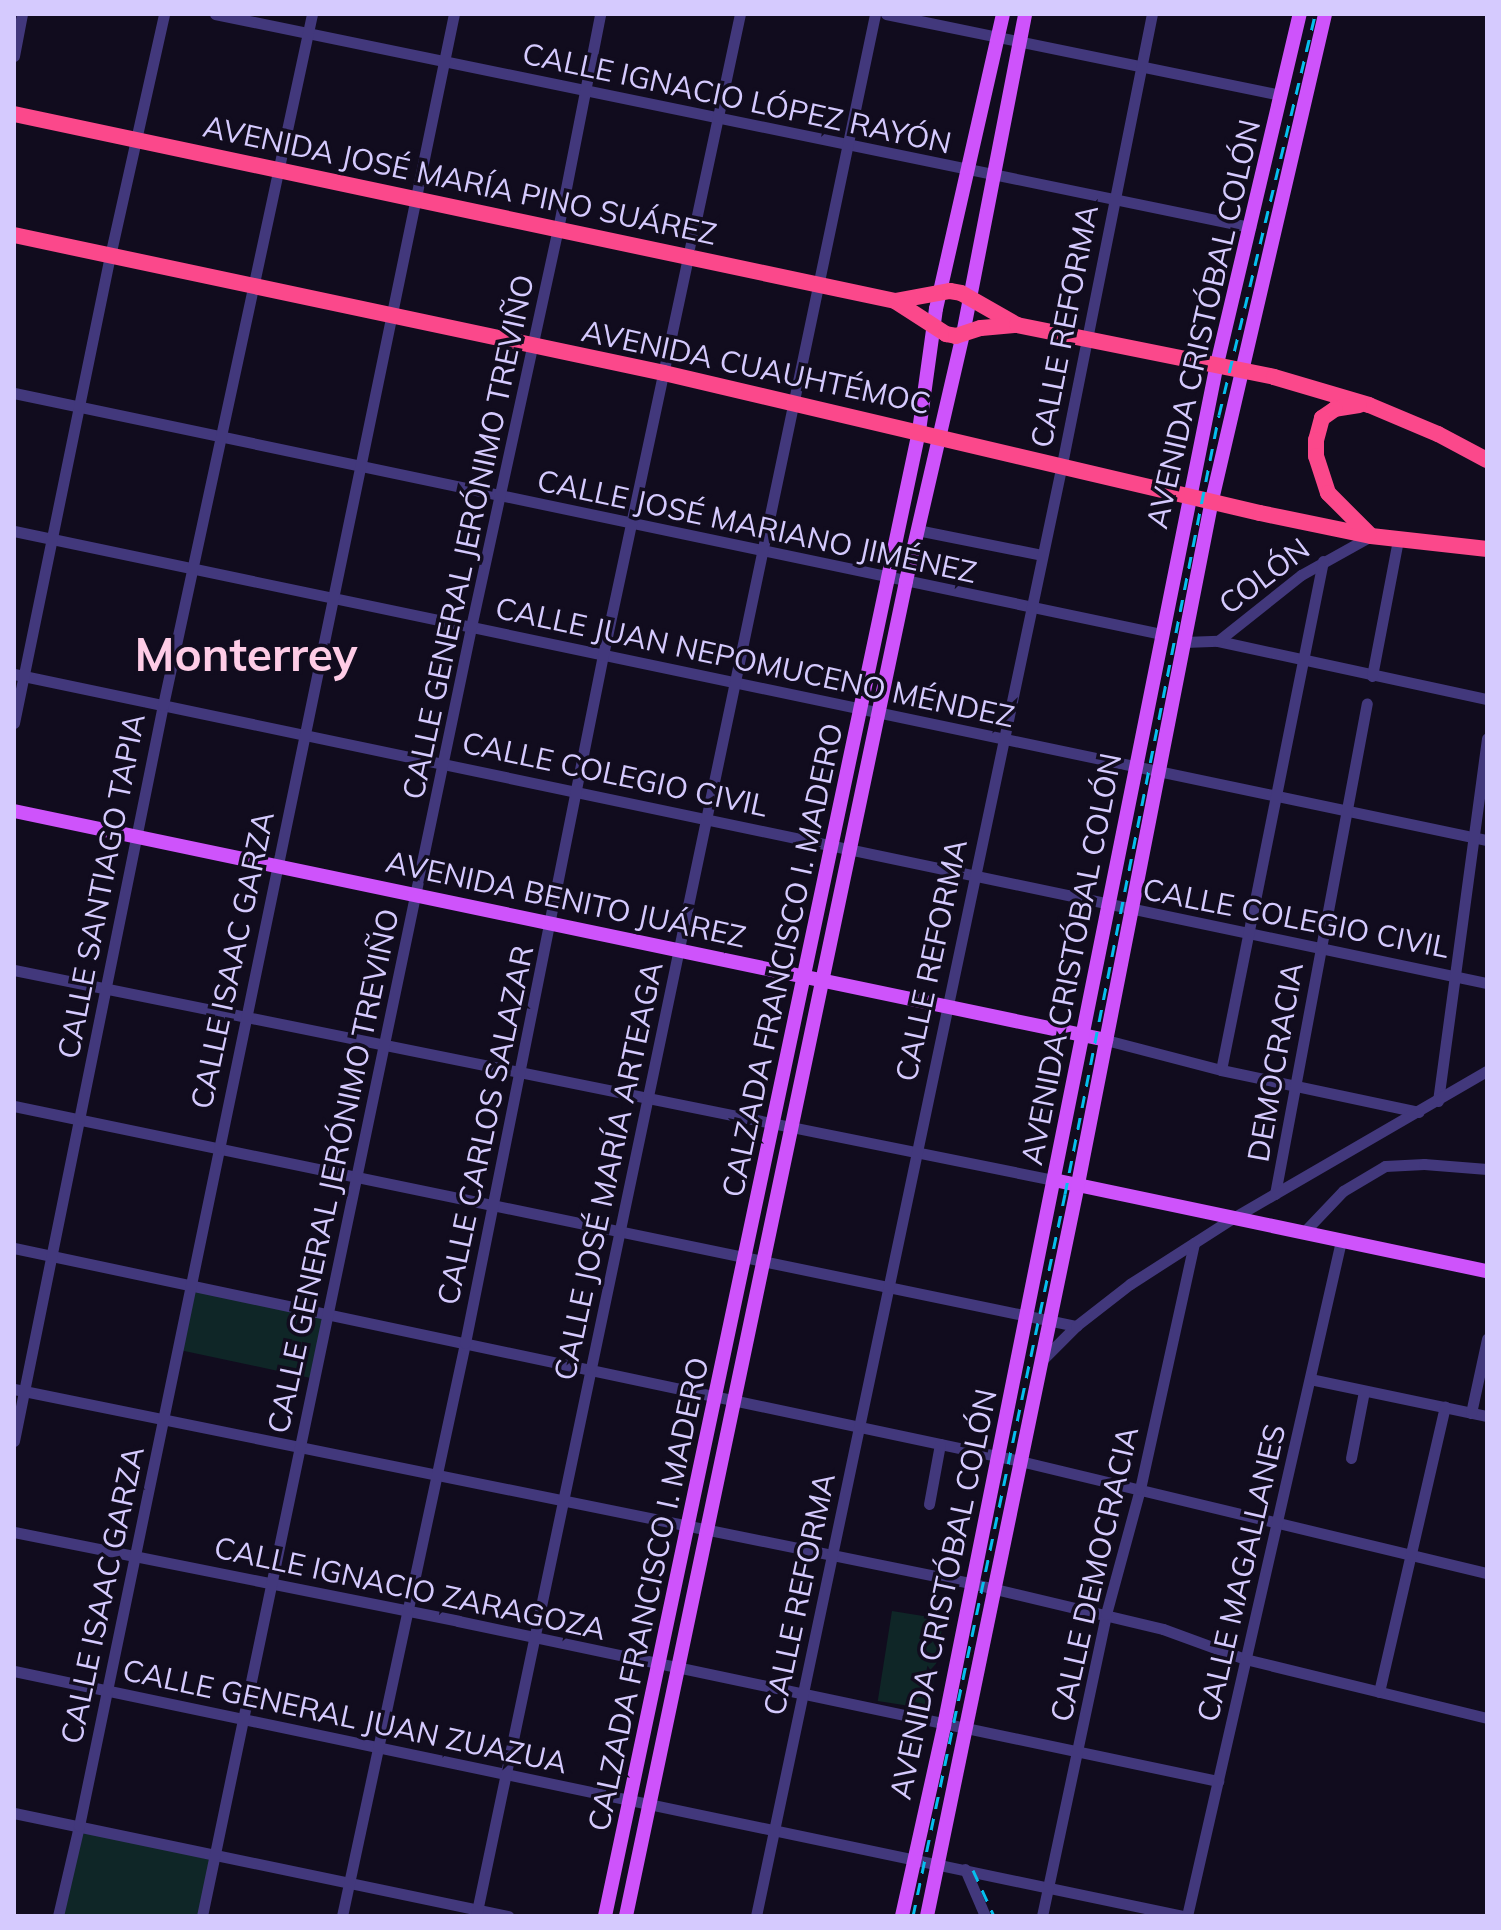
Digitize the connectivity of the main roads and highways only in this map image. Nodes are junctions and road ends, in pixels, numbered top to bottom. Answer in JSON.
{"nodes":[{"id":1,"x":1003,"y":14,"type":"edge"},
{"id":2,"x":1025,"y":14,"type":"edge"},
{"id":3,"x":1300,"y":14,"type":"edge"},
{"id":4,"x":1325,"y":14,"type":"edge"},
{"id":5,"x":14,"y":114,"type":"edge"},
{"id":6,"x":14,"y":235,"type":"edge"},
{"id":7,"x":939,"y":293,"type":"junction"},
{"id":8,"x":971,"y":298,"type":"junction"},
{"id":9,"x":895,"y":301,"type":"junction"},
{"id":10,"x":1017,"y":325,"type":"junction"},
{"id":11,"x":932,"y":326,"type":"junction"},
{"id":12,"x":963,"y":334,"type":"junction"},
{"id":13,"x":1217,"y":364,"type":"junction"},
{"id":14,"x":1241,"y":369,"type":"junction"},
{"id":15,"x":1369,"y":405,"type":"junction"},
{"id":16,"x":919,"y":431,"type":"junction"},
{"id":17,"x":938,"y":435,"type":"junction"},
{"id":18,"x":1487,"y":460,"type":"edge"},
{"id":19,"x":1191,"y":496,"type":"junction"},
{"id":20,"x":1212,"y":500,"type":"junction"},
{"id":21,"x":1371,"y":536,"type":"junction"},
{"id":22,"x":1487,"y":549,"type":"edge"},
{"id":23,"x":14,"y":811,"type":"edge"},
{"id":24,"x":806,"y":977,"type":"junction"},
{"id":25,"x":824,"y":982,"type":"junction"},
{"id":26,"x":1084,"y":1035,"type":"junction"},
{"id":27,"x":1106,"y":1040,"type":"junction"},
{"id":28,"x":1054,"y":1180,"type":"junction"},
{"id":29,"x":1078,"y":1184,"type":"junction"},
{"id":30,"x":1487,"y":1271,"type":"edge"},
{"id":31,"x":605,"y":1916,"type":"edge"},
{"id":32,"x":626,"y":1916,"type":"edge"},
{"id":33,"x":902,"y":1916,"type":"edge"},
{"id":34,"x":927,"y":1916,"type":"edge"}],
"edges":[{"from":1,"to":7,"type":"main road","name":"CALZADA FRANCISCO I. MADERO"},
{"from":2,"to":8,"type":"main road","name":"CALZADA FRANCISCO I. MADERO"},
{"from":3,"to":13,"type":"main road","name":"AVENIDA CRISTÓBAL COLÓN"},
{"from":4,"to":14,"type":"main road","name":"AVENIDA CRISTÓBAL COLÓN"},
{"from":5,"to":9,"type":"highway","name":"AVENIDA JOSÉ MARÍA PINO SUÁREZ"},
{"from":6,"to":16,"type":"highway","name":"AVENIDA CUAUHTÉMOC"},
{"from":7,"to":8,"type":"highway","name":"AVENIDA JOSÉ MARÍA PINO SUÁREZ"},
{"from":7,"to":9,"type":"highway","name":"AVENIDA JOSÉ MARÍA PINO SUÁREZ"},
{"from":7,"to":11,"type":"main road","name":"CALZADA FRANCISCO I. MADERO"},
{"from":8,"to":10,"type":"highway","name":"AVENIDA JOSÉ MARÍA PINO SUÁREZ"},
{"from":8,"to":12,"type":"main road","name":"CALZADA FRANCISCO I. MADERO"},
{"from":9,"to":11,"type":"highway","name":"AVENIDA JOSÉ MARÍA PINO SUÁREZ"},
{"from":10,"to":12,"type":"highway","name":"AVENIDA JOSÉ MARÍA PINO SUÁREZ"},
{"from":10,"to":13,"type":"highway","name":"AVENIDA JOSÉ MARÍA PINO SUÁREZ"},
{"from":11,"to":12,"type":"highway","name":"AVENIDA JOSÉ MARÍA PINO SUÁREZ"},
{"from":11,"to":16,"type":"main road","name":"CALZADA FRANCISCO I. MADERO"},
{"from":12,"to":17,"type":"main road","name":"CALZADA FRANCISCO I. MADERO"},
{"from":13,"to":14,"type":"highway","name":"AVENIDA JOSÉ MARÍA PINO SUÁREZ"},
{"from":13,"to":19,"type":"main road","name":"AVENIDA CRISTÓBAL COLÓN"},
{"from":14,"to":15,"type":"highway","name":"AVENIDA JOSÉ MARÍA PINO SUÁREZ"},
{"from":14,"to":20,"type":"main road","name":"AVENIDA CRISTÓBAL COLÓN"},
{"from":15,"to":18,"type":"highway","name":"AVENIDA JOSÉ MARÍA PINO SUÁREZ"},
{"from":15,"to":21,"type":"highway"},
{"from":16,"to":17,"type":"highway","name":"AVENIDA CUAUHTÉMOC"},
{"from":16,"to":24,"type":"main road","name":"CALZADA FRANCISCO I. MADERO"},
{"from":17,"to":19,"type":"highway","name":"AVENIDA CUAUHTÉMOC"},
{"from":17,"to":25,"type":"main road","name":"CALZADA FRANCISCO I. MADERO"},
{"from":19,"to":20,"type":"highway","name":"AVENIDA CUAUHTÉMOC"},
{"from":19,"to":26,"type":"main road","name":"AVENIDA CRISTÓBAL COLÓN"},
{"from":20,"to":21,"type":"highway","name":"AVENIDA CUAUHTÉMOC"},
{"from":20,"to":27,"type":"main road","name":"AVENIDA CRISTÓBAL COLÓN"},
{"from":21,"to":22,"type":"highway","name":"AVENIDA CUAUHTÉMOC"},
{"from":23,"to":24,"type":"main road","name":"AVENIDA BENITO JUÁREZ"},
{"from":24,"to":25,"type":"main road","name":"AVENIDA BENITO JUÁREZ"},
{"from":24,"to":31,"type":"main road","name":"CALZADA FRANCISCO I. MADERO"},
{"from":25,"to":26,"type":"main road","name":"AVENIDA BENITO JUÁREZ"},
{"from":25,"to":32,"type":"main road","name":"CALZADA FRANCISCO I. MADERO"},
{"from":26,"to":27,"type":"main road","name":"AVENIDA BENITO JUÁREZ"},
{"from":26,"to":28,"type":"main road","name":"AVENIDA CRISTÓBAL COLÓN"},
{"from":27,"to":29,"type":"main road","name":"AVENIDA CRISTÓBAL COLÓN"},
{"from":28,"to":29,"type":"main road"},
{"from":28,"to":33,"type":"main road","name":"AVENIDA CRISTÓBAL COLÓN"},
{"from":29,"to":30,"type":"main road"},
{"from":29,"to":34,"type":"main road","name":"AVENIDA CRISTÓBAL COLÓN"}]}
